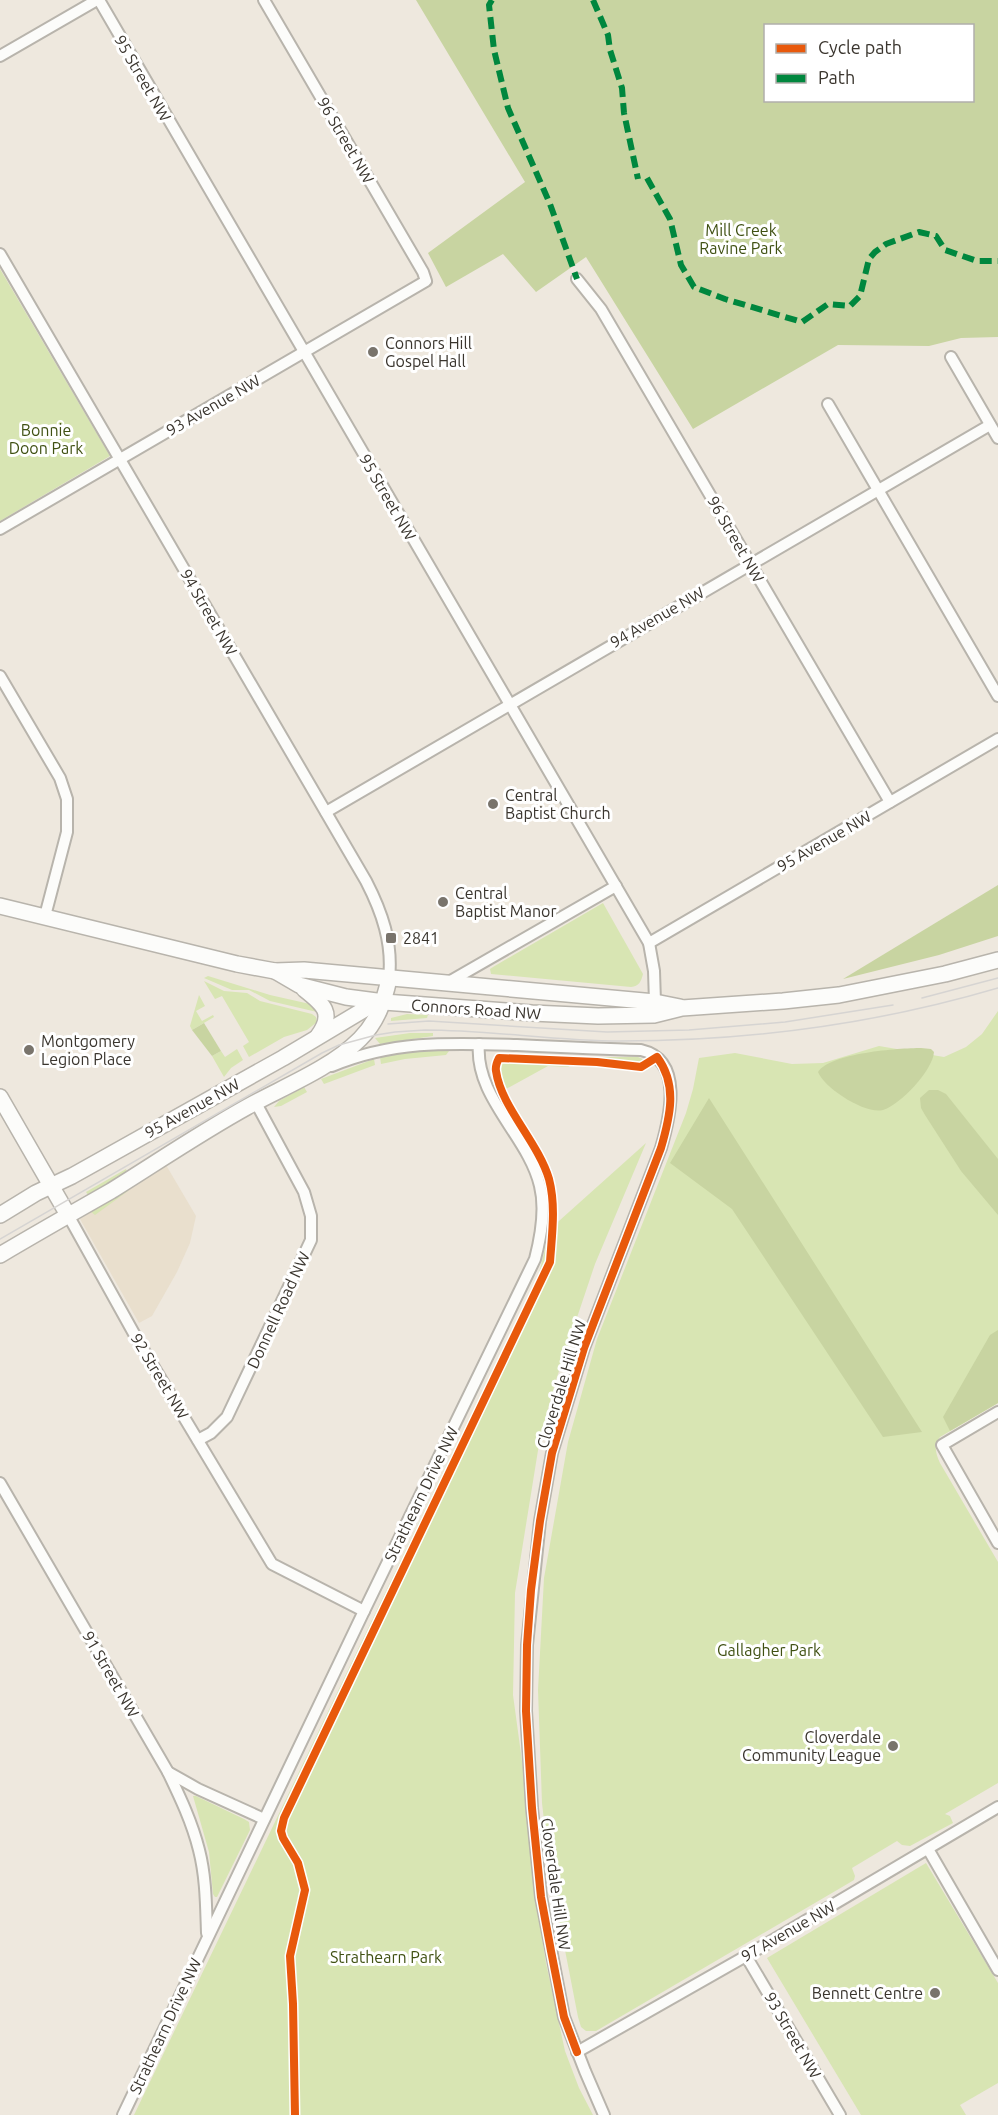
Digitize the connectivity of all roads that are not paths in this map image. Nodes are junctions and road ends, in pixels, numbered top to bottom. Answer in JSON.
{"nodes":[{"id":1,"x":98,"y":0,"type":"edge"},
{"id":2,"x":264,"y":0,"type":"edge"},
{"id":3,"x":0,"y":56,"type":"edge"},
{"id":4,"x":0,"y":254,"type":"edge"},
{"id":5,"x":577,"y":279,"type":"dead end"},
{"id":6,"x":426,"y":281,"type":"joint"},
{"id":7,"x":303,"y":353,"type":"junction"},
{"id":8,"x":951,"y":357,"type":"dead end"},
{"id":9,"x":828,"y":404,"type":"dead end"},
{"id":10,"x":990,"y":425,"type":"junction"},
{"id":11,"x":998,"y":438,"type":"edge"},
{"id":12,"x":120,"y":460,"type":"junction"},
{"id":13,"x":878,"y":490,"type":"junction"},
{"id":14,"x":0,"y":530,"type":"edge"},
{"id":15,"x":750,"y":563,"type":"junction"},
{"id":16,"x":0,"y":676,"type":"edge"},
{"id":17,"x":998,"y":696,"type":"edge"},
{"id":18,"x":509,"y":704,"type":"junction"},
{"id":19,"x":998,"y":739,"type":"edge"},
{"id":20,"x":890,"y":802,"type":"junction"},
{"id":21,"x":326,"y":812,"type":"junction"},
{"id":22,"x":616,"y":886,"type":"junction"},
{"id":23,"x":0,"y":906,"type":"edge"},
{"id":24,"x":45,"y":916,"type":"junction"},
{"id":25,"x":649,"y":943,"type":"junction"},
{"id":26,"x":998,"y":960,"type":"edge"},
{"id":27,"x":275,"y":971,"type":"junction"},
{"id":28,"x":389,"y":979,"type":"junction"},
{"id":29,"x":446,"y":984,"type":"junction"},
{"id":30,"x":299,"y":986,"type":"junction"},
{"id":31,"x":384,"y":1002,"type":"junction"},
{"id":32,"x":655,"y":1002,"type":"junction"},
{"id":33,"x":682,"y":1008,"type":"junction"},
{"id":34,"x":318,"y":1036,"type":"junction"},
{"id":35,"x":479,"y":1044,"type":"junction"},
{"id":36,"x":657,"y":1057,"type":"joint"},
{"id":37,"x":298,"y":1080,"type":"junction"},
{"id":38,"x":0,"y":1097,"type":"edge"},
{"id":39,"x":256,"y":1103,"type":"junction"},
{"id":40,"x":51,"y":1186,"type":"junction"},
{"id":41,"x":0,"y":1215,"type":"edge"},
{"id":42,"x":68,"y":1215,"type":"junction"},
{"id":43,"x":0,"y":1255,"type":"edge"},
{"id":44,"x":998,"y":1412,"type":"edge"},
{"id":45,"x":198,"y":1440,"type":"junction"},
{"id":46,"x":0,"y":1484,"type":"edge"},
{"id":47,"x":998,"y":1543,"type":"edge"},
{"id":48,"x":364,"y":1611,"type":"junction"},
{"id":49,"x":168,"y":1772,"type":"junction"},
{"id":50,"x":998,"y":1808,"type":"edge"},
{"id":51,"x":264,"y":1819,"type":"junction"},
{"id":52,"x":928,"y":1849,"type":"junction"},
{"id":53,"x":207,"y":1936,"type":"junction"},
{"id":54,"x":746,"y":1956,"type":"junction"},
{"id":55,"x":998,"y":1970,"type":"edge"},
{"id":56,"x":577,"y":2052,"type":"junction"},
{"id":57,"x":123,"y":2115,"type":"edge"},
{"id":58,"x":604,"y":2115,"type":"edge"},
{"id":59,"x":840,"y":2115,"type":"edge"}],
"edges":[{"from":1,"to":3,"type":"street"},
{"from":1,"to":7,"type":"street","name":"95 Street NW"},
{"from":2,"to":6,"type":"street","name":"96 Street NW"},
{"from":4,"to":12,"type":"street","name":"94 Street NW"},
{"from":5,"to":15,"type":"street","name":"96 Street NW"},
{"from":6,"to":7,"type":"street","name":"93 Avenue NW"},
{"from":7,"to":12,"type":"street","name":"93 Avenue NW"},
{"from":7,"to":18,"type":"street","name":"95 Street NW"},
{"from":8,"to":10,"type":"street"},
{"from":9,"to":13,"type":"street"},
{"from":10,"to":11,"type":"street"},
{"from":10,"to":13,"type":"street","name":"94 Avenue NW"},
{"from":12,"to":14,"type":"street","name":"93 Avenue NW"},
{"from":12,"to":21,"type":"street","name":"94 Street NW"},
{"from":13,"to":15,"type":"street","name":"94 Avenue NW"},
{"from":13,"to":17,"type":"street"},
{"from":15,"to":18,"type":"street","name":"94 Avenue NW"},
{"from":15,"to":20,"type":"street","name":"96 Street NW"},
{"from":16,"to":24,"type":"street"},
{"from":18,"to":21,"type":"street","name":"94 Avenue NW"},
{"from":18,"to":22,"type":"street","name":"95 Street NW"},
{"from":19,"to":20,"type":"street","name":"95 Avenue NW"},
{"from":20,"to":25,"type":"street","name":"95 Avenue NW"},
{"from":21,"to":28,"type":"street","name":"94 Street NW"},
{"from":22,"to":25,"type":"street","name":"95 Street NW"},
{"from":22,"to":29,"type":"street"},
{"from":23,"to":24,"type":"main road","name":"Connors Road NW"},
{"from":24,"to":27,"type":"main road","name":"Connors Road NW"},
{"from":25,"to":32,"type":"street","name":"95 Street NW"},
{"from":26,"to":33,"type":"main road","name":"Connors Road NW"},
{"from":27,"to":28,"type":"main road","name":"Connors Road NW"},
{"from":27,"to":30,"type":"main road","name":"Connors Road NW"},
{"from":28,"to":29,"type":"main road","name":"Connors Road NW"},
{"from":28,"to":31,"type":"main road","name":"95 Avenue NW"},
{"from":29,"to":32,"type":"main road","name":"Connors Road NW"},
{"from":30,"to":31,"type":"main road","name":"Connors Road NW"},
{"from":30,"to":34,"type":"main road"},
{"from":31,"to":33,"type":"main road","name":"Connors Road NW"},
{"from":31,"to":34,"type":"main road","name":"95 Avenue NW"},
{"from":31,"to":37,"type":"main road","name":"95 Avenue NW"},
{"from":32,"to":33,"type":"main road","name":"Connors Road NW"},
{"from":34,"to":40,"type":"main road","name":"95 Avenue NW"},
{"from":35,"to":36,"type":"street","name":"95 Avenue NW"},
{"from":35,"to":37,"type":"street","name":"95 Avenue NW"},
{"from":35,"to":48,"type":"street","name":"Strathearn Drive NW"},
{"from":36,"to":56,"type":"street","name":"Cloverdale Hill NW"},
{"from":37,"to":39,"type":"main road","name":"95 Avenue NW"},
{"from":38,"to":40,"type":"main road","name":"92 Street NW"},
{"from":39,"to":42,"type":"main road","name":"95 Avenue NW"},
{"from":39,"to":45,"type":"street","name":"Donnell Road NW"},
{"from":40,"to":41,"type":"main road","name":"95 Avenue NW"},
{"from":40,"to":42,"type":"main road","name":"92 Street NW"},
{"from":42,"to":43,"type":"main road","name":"95 Avenue NW"},
{"from":42,"to":45,"type":"street","name":"92 Street NW"},
{"from":44,"to":47,"type":"street"},
{"from":45,"to":48,"type":"street","name":"92 Street NW"},
{"from":46,"to":49,"type":"street","name":"91 Street NW"},
{"from":48,"to":51,"type":"street","name":"Strathearn Drive NW"},
{"from":49,"to":51,"type":"street"},
{"from":49,"to":53,"type":"street","name":"Strathearn Drive NW"},
{"from":50,"to":52,"type":"street","name":"97 Avenue NW"},
{"from":51,"to":53,"type":"street","name":"Strathearn Drive NW"},
{"from":52,"to":54,"type":"street","name":"97 Avenue NW"},
{"from":52,"to":55,"type":"street"},
{"from":53,"to":57,"type":"street","name":"Strathearn Drive NW"},
{"from":54,"to":56,"type":"street","name":"97 Avenue NW"},
{"from":54,"to":59,"type":"street","name":"93 Street NW"},
{"from":56,"to":58,"type":"street"}]}
